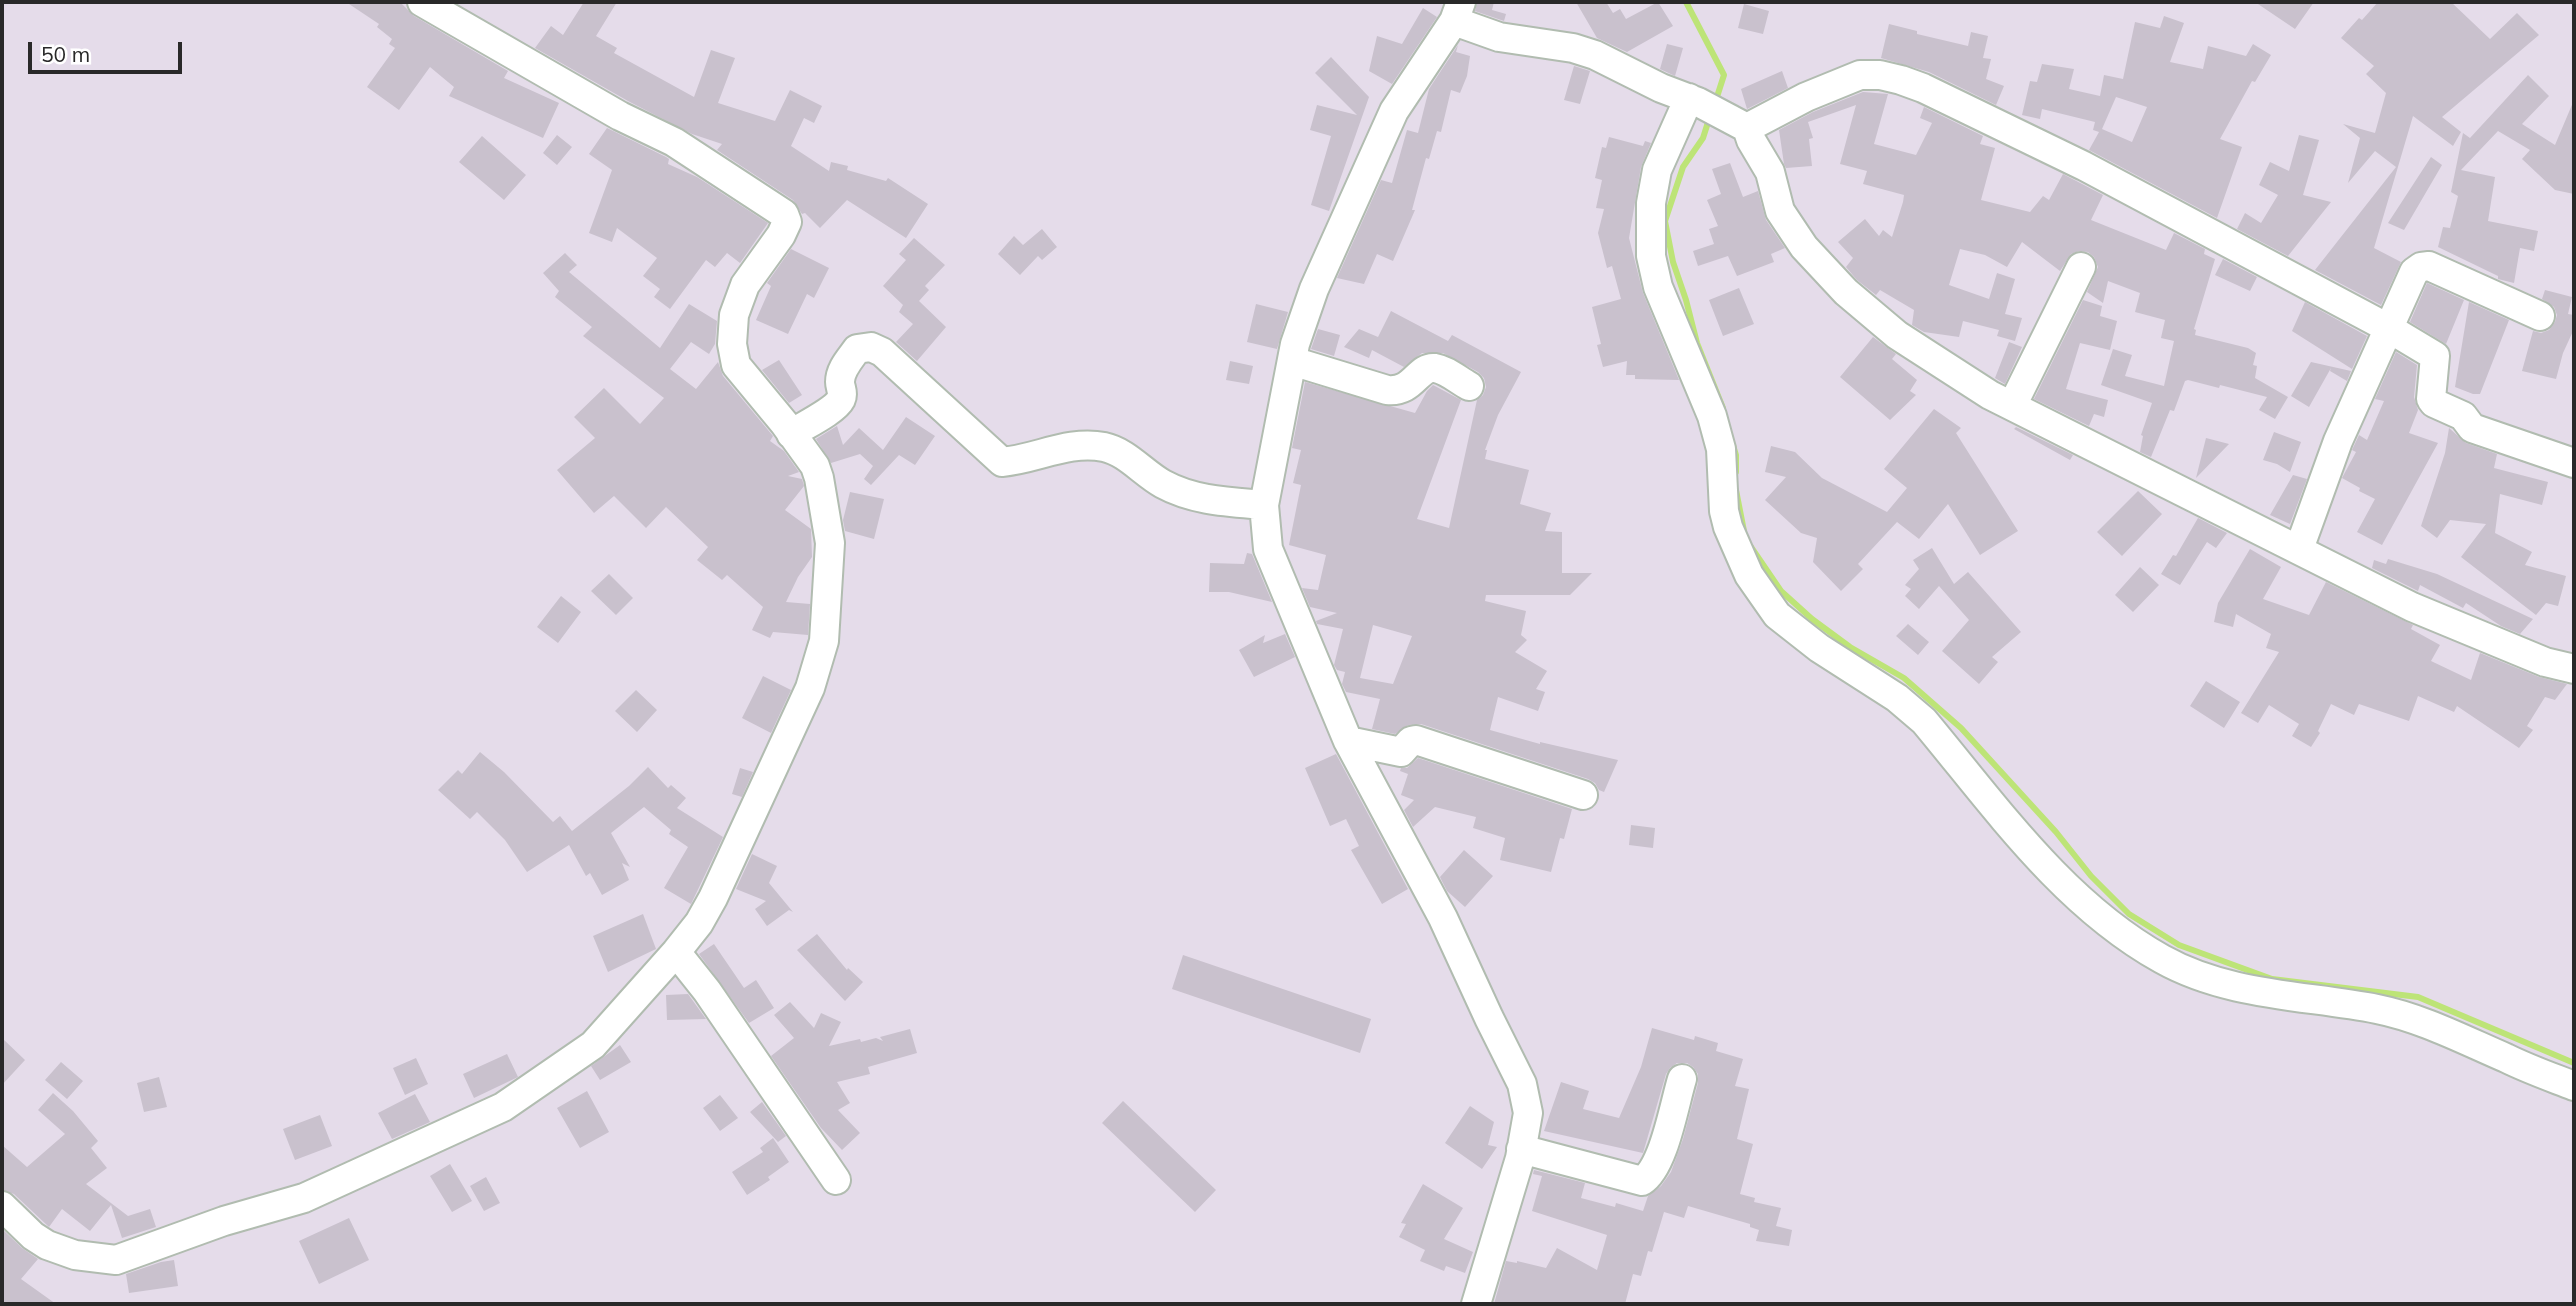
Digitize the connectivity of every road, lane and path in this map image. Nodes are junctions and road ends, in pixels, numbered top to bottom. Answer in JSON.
{"nodes":[{"id":1,"x":422,"y":2,"type":"edge"},
{"id":2,"x":1458,"y":11,"type":"edge"},
{"id":3,"x":1694,"y":100,"type":"junction"},
{"id":4,"x":1742,"y":125,"type":"junction"},
{"id":5,"x":2081,"y":267,"type":"dead end"},
{"id":6,"x":2540,"y":316,"type":"dead end"},
{"id":7,"x":2390,"y":328,"type":"junction"},
{"id":8,"x":1292,"y":361,"type":"junction"},
{"id":9,"x":1469,"y":386,"type":"dead end"},
{"id":10,"x":2012,"y":406,"type":"junction"},
{"id":11,"x":791,"y":433,"type":"junction"},
{"id":12,"x":2574,"y":463,"type":"edge"},
{"id":13,"x":1264,"y":505,"type":"junction"},
{"id":14,"x":2299,"y":549,"type":"junction"},
{"id":15,"x":2574,"y":669,"type":"edge"},
{"id":16,"x":1348,"y":741,"type":"junction"},
{"id":17,"x":1583,"y":794,"type":"dead end"},
{"id":18,"x":676,"y":951,"type":"junction"},
{"id":19,"x":1682,"y":1079,"type":"dead end"},
{"id":20,"x":2574,"y":1086,"type":"edge"},
{"id":21,"x":1521,"y":1149,"type":"junction"},
{"id":22,"x":836,"y":1180,"type":"dead end"},
{"id":23,"x":2,"y":1206,"type":"edge"},
{"id":24,"x":1476,"y":1304,"type":"edge"}],
"edges":[{"from":1,"to":11,"type":"street"},
{"from":2,"to":3,"type":"street"},
{"from":2,"to":8,"type":"street"},
{"from":3,"to":4,"type":"street"},
{"from":3,"to":20,"type":"street"},
{"from":4,"to":7,"type":"street"},
{"from":4,"to":10,"type":"street"},
{"from":5,"to":10,"type":"street"},
{"from":6,"to":7,"type":"street"},
{"from":7,"to":12,"type":"street"},
{"from":7,"to":14,"type":"street"},
{"from":8,"to":9,"type":"street"},
{"from":8,"to":13,"type":"street"},
{"from":10,"to":14,"type":"street"},
{"from":11,"to":13,"type":"street"},
{"from":11,"to":18,"type":"street"},
{"from":13,"to":16,"type":"street"},
{"from":14,"to":15,"type":"street"},
{"from":16,"to":17,"type":"street"},
{"from":16,"to":21,"type":"street"},
{"from":18,"to":22,"type":"street"},
{"from":18,"to":23,"type":"street"},
{"from":19,"to":21,"type":"street"},
{"from":21,"to":24,"type":"street"}]}
